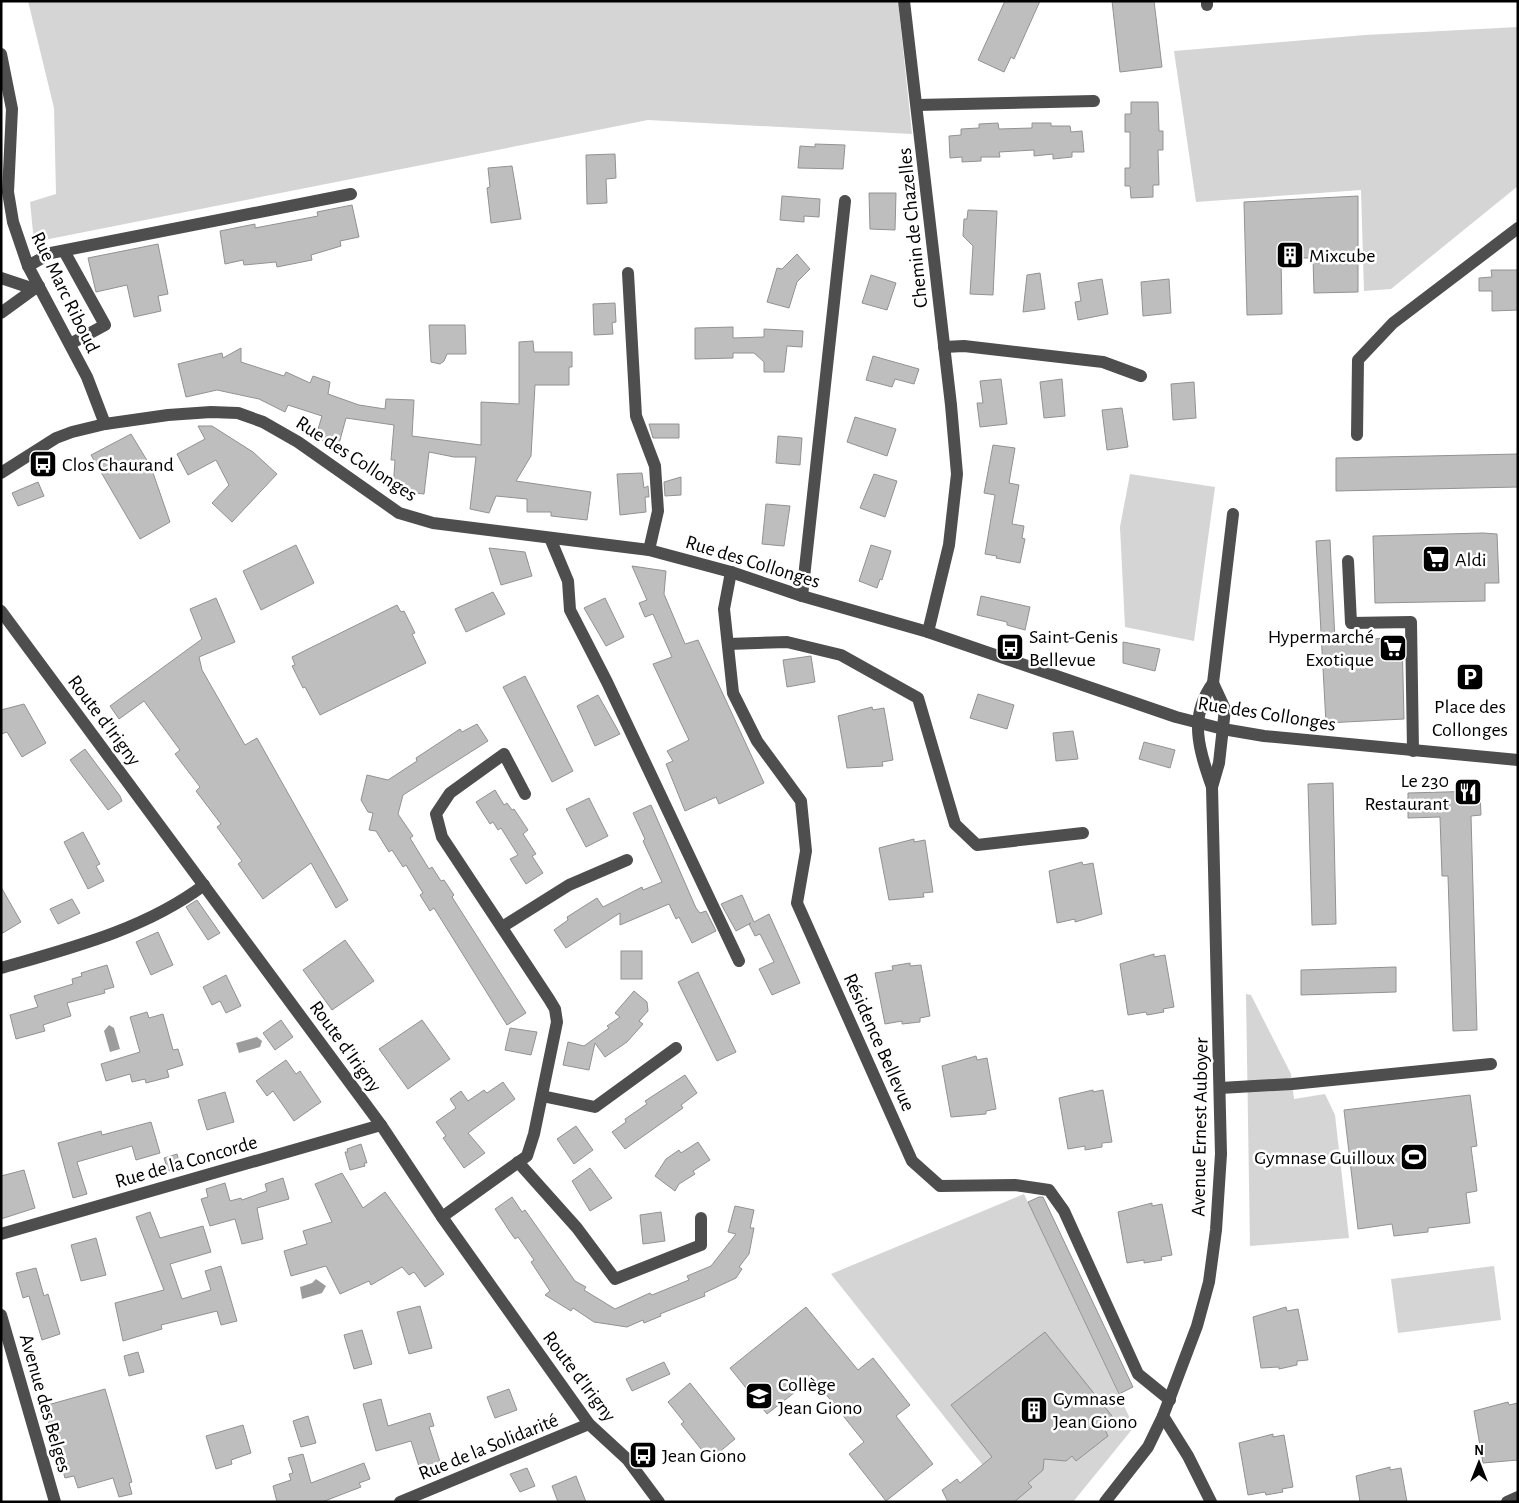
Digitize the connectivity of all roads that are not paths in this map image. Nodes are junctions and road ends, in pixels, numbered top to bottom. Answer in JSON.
{"nodes":[{"id":1,"x":904,"y":1,"type":"edge"},
{"id":2,"x":2,"y":61,"type":"edge"},
{"id":3,"x":1094,"y":101,"type":"dead end"},
{"id":4,"x":918,"y":105,"type":"junction"},
{"id":5,"x":351,"y":194,"type":"dead end"},
{"id":6,"x":845,"y":201,"type":"dead end"},
{"id":7,"x":1518,"y":228,"type":"edge"},
{"id":8,"x":64,"y":251,"type":"junction"},
{"id":9,"x":28,"y":266,"type":"junction"},
{"id":10,"x":628,"y":273,"type":"dead end"},
{"id":11,"x":1,"y":278,"type":"edge"},
{"id":12,"x":36,"y":287,"type":"junction"},
{"id":13,"x":1,"y":313,"type":"edge"},
{"id":14,"x":70,"y":344,"type":"junction"},
{"id":15,"x":944,"y":347,"type":"junction"},
{"id":16,"x":1141,"y":376,"type":"dead end"},
{"id":17,"x":105,"y":424,"type":"junction"},
{"id":18,"x":1357,"y":435,"type":"dead end"},
{"id":19,"x":1,"y":473,"type":"edge"},
{"id":20,"x":1233,"y":514,"type":"dead end"},
{"id":21,"x":550,"y":538,"type":"junction"},
{"id":22,"x":649,"y":550,"type":"junction"},
{"id":23,"x":1348,"y":561,"type":"dead end"},
{"id":24,"x":731,"y":572,"type":"junction"},
{"id":25,"x":802,"y":596,"type":"junction"},
{"id":26,"x":1,"y":612,"type":"edge"},
{"id":27,"x":928,"y":632,"type":"junction"},
{"id":28,"x":728,"y":644,"type":"junction"},
{"id":29,"x":1213,"y":683,"type":"junction"},
{"id":30,"x":1197,"y":723,"type":"junction"},
{"id":31,"x":1223,"y":729,"type":"junction"},
{"id":32,"x":1413,"y":751,"type":"junction"},
{"id":33,"x":1518,"y":760,"type":"edge"},
{"id":34,"x":1212,"y":787,"type":"junction"},
{"id":35,"x":525,"y":794,"type":"dead end"},
{"id":36,"x":1083,"y":832,"type":"dead end"},
{"id":37,"x":627,"y":860,"type":"dead end"},
{"id":38,"x":204,"y":885,"type":"junction"},
{"id":39,"x":502,"y":927,"type":"junction"},
{"id":40,"x":739,"y":961,"type":"dead end"},
{"id":41,"x":1,"y":968,"type":"edge"},
{"id":42,"x":676,"y":1048,"type":"dead end"},
{"id":43,"x":1491,"y":1064,"type":"dead end"},
{"id":44,"x":1220,"y":1088,"type":"junction"},
{"id":45,"x":542,"y":1096,"type":"junction"},
{"id":46,"x":381,"y":1125,"type":"junction"},
{"id":47,"x":518,"y":1162,"type":"junction"},
{"id":48,"x":442,"y":1218,"type":"junction"},
{"id":49,"x":701,"y":1218,"type":"dead end"},
{"id":50,"x":1,"y":1234,"type":"edge"},
{"id":51,"x":1,"y":1314,"type":"edge"},
{"id":52,"x":1170,"y":1400,"type":"junction"},
{"id":53,"x":1164,"y":1416,"type":"junction"},
{"id":54,"x":589,"y":1424,"type":"junction"},
{"id":55,"x":1518,"y":1497,"type":"edge"},
{"id":56,"x":55,"y":1502,"type":"edge"},
{"id":57,"x":400,"y":1502,"type":"edge"},
{"id":58,"x":658,"y":1502,"type":"edge"},
{"id":59,"x":1105,"y":1502,"type":"edge"},
{"id":60,"x":1211,"y":1502,"type":"edge"},
{"id":61,"x":1507,"y":1502,"type":"edge"}],
"edges":[{"from":1,"to":4,"type":"street","name":"Chemin de Chazelles"},
{"from":2,"to":9,"type":"street","name":"Rue Marc Riboud"},
{"from":3,"to":4,"type":"street"},
{"from":4,"to":15,"type":"street","name":"Chemin de Chazelles"},
{"from":5,"to":8,"type":"street"},
{"from":6,"to":25,"type":"street"},
{"from":7,"to":18,"type":"street"},
{"from":8,"to":9,"type":"street"},
{"from":8,"to":14,"type":"street"},
{"from":9,"to":12,"type":"street","name":"Rue Marc Riboud"},
{"from":10,"to":22,"type":"street"},
{"from":11,"to":12,"type":"street"},
{"from":12,"to":13,"type":"street"},
{"from":12,"to":14,"type":"street","name":"Rue Marc Riboud"},
{"from":14,"to":17,"type":"street","name":"Rue Marc Riboud"},
{"from":15,"to":16,"type":"street"},
{"from":15,"to":27,"type":"street","name":"Chemin de Chazelles"},
{"from":17,"to":19,"type":"street","name":"Rue des Collonges"},
{"from":17,"to":21,"type":"street","name":"Rue des Collonges"},
{"from":20,"to":29,"type":"street"},
{"from":21,"to":22,"type":"street","name":"Rue des Collonges"},
{"from":21,"to":40,"type":"street"},
{"from":22,"to":24,"type":"street","name":"Rue des Collonges"},
{"from":23,"to":32,"type":"street"},
{"from":24,"to":25,"type":"street","name":"Rue des Collonges"},
{"from":24,"to":28,"type":"street","name":"Résidence Bellevue"},
{"from":25,"to":27,"type":"street","name":"Rue des Collonges"},
{"from":26,"to":38,"type":"street","name":"Route d'Irigny"},
{"from":27,"to":30,"type":"street","name":"Rue des Collonges"},
{"from":28,"to":36,"type":"street"},
{"from":28,"to":52,"type":"street","name":"Résidence Bellevue"},
{"from":29,"to":30,"type":"street"},
{"from":29,"to":31,"type":"street","name":"Avenue Ernest Auboyer"},
{"from":30,"to":31,"type":"street","name":"Rue des Collonges"},
{"from":30,"to":34,"type":"street","name":"Avenue Ernest Auboyer"},
{"from":31,"to":32,"type":"street","name":"Rue des Collonges"},
{"from":31,"to":34,"type":"street","name":"Avenue Ernest Auboyer"},
{"from":32,"to":33,"type":"street","name":"Rue des Collonges"},
{"from":34,"to":44,"type":"street","name":"Avenue Ernest Auboyer"},
{"from":35,"to":39,"type":"street"},
{"from":37,"to":39,"type":"street"},
{"from":38,"to":41,"type":"street"},
{"from":38,"to":46,"type":"street","name":"Route d'Irigny"},
{"from":39,"to":45,"type":"street"},
{"from":42,"to":45,"type":"street"},
{"from":43,"to":44,"type":"street"},
{"from":44,"to":52,"type":"street","name":"Avenue Ernest Auboyer"},
{"from":45,"to":47,"type":"street"},
{"from":46,"to":48,"type":"street","name":"Route d'Irigny"},
{"from":46,"to":50,"type":"street","name":"Rue de la Concorde"},
{"from":47,"to":48,"type":"street"},
{"from":47,"to":49,"type":"street"},
{"from":48,"to":54,"type":"street","name":"Route d'Irigny"},
{"from":51,"to":56,"type":"street","name":"Avenue des Belges"},
{"from":52,"to":53,"type":"street","name":"Avenue Ernest Auboyer"},
{"from":53,"to":59,"type":"street","name":"Avenue Ernest Auboyer"},
{"from":53,"to":60,"type":"street"},
{"from":54,"to":57,"type":"street","name":"Rue de la Solidarité"},
{"from":54,"to":58,"type":"street","name":"Route d'Irigny"},
{"from":55,"to":61,"type":"street"}]}
